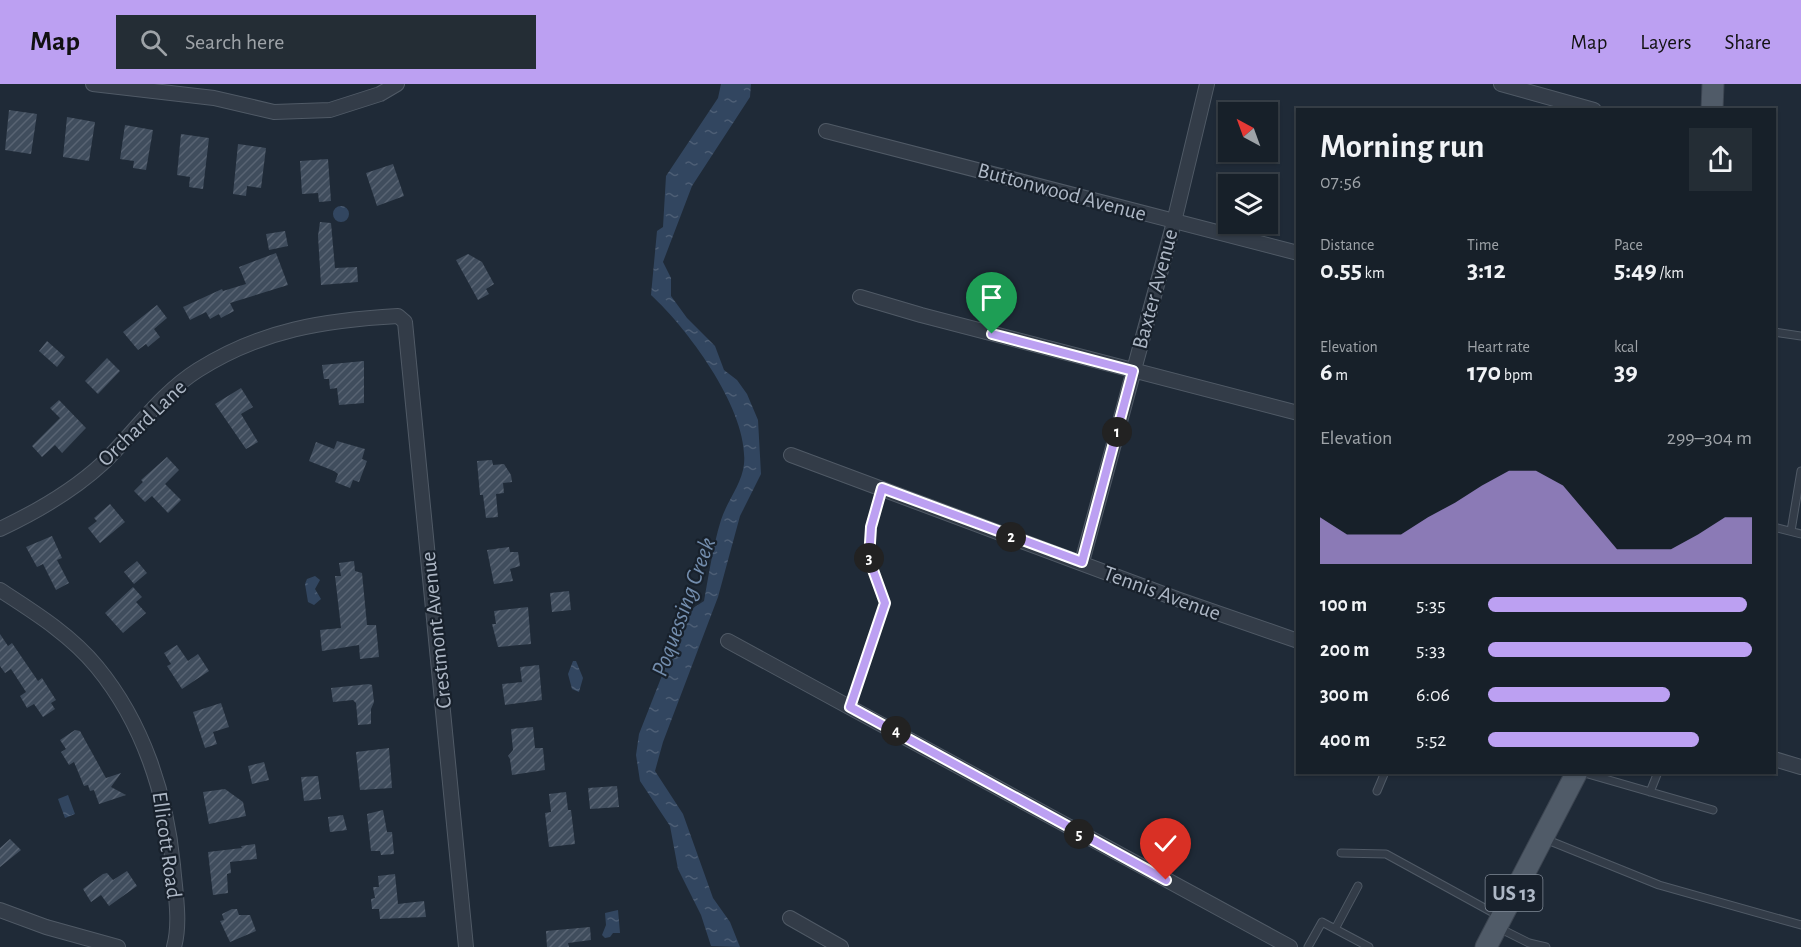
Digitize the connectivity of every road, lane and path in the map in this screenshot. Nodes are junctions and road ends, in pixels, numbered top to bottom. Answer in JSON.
{"nodes":[{"id":1,"x":93,"y":84,"type":"edge"},
{"id":2,"x":217,"y":84,"type":"edge"},
{"id":3,"x":397,"y":84,"type":"edge"},
{"id":4,"x":1207,"y":84,"type":"edge"},
{"id":5,"x":1501,"y":84,"type":"edge"},
{"id":6,"x":1713,"y":84,"type":"edge"},
{"id":7,"x":214,"y":98,"type":"junction"},
{"id":8,"x":1587,"y":108,"type":"edge"},
{"id":9,"x":1712,"y":108,"type":"edge"},
{"id":10,"x":826,"y":131,"type":"dead end"},
{"id":11,"x":1174,"y":222,"type":"junction"},
{"id":12,"x":1296,"y":252,"type":"edge"},
{"id":13,"x":860,"y":297,"type":"dead end"},
{"id":14,"x":398,"y":316,"type":"joint"},
{"id":15,"x":1776,"y":332,"type":"edge"},
{"id":16,"x":1801,"y":336,"type":"edge"},
{"id":17,"x":1133,"y":371,"type":"junction"},
{"id":18,"x":1296,"y":412,"type":"edge"},
{"id":19,"x":791,"y":455,"type":"dead end"},
{"id":20,"x":1801,"y":471,"type":"edge"},
{"id":21,"x":882,"y":488,"type":"junction"},
{"id":22,"x":1776,"y":527,"type":"edge"},
{"id":23,"x":0,"y":529,"type":"edge"},
{"id":24,"x":1791,"y":531,"type":"junction"},
{"id":25,"x":1801,"y":534,"type":"edge"},
{"id":26,"x":1082,"y":562,"type":"junction"},
{"id":27,"x":0,"y":590,"type":"edge"},
{"id":28,"x":1296,"y":640,"type":"edge"},
{"id":29,"x":728,"y":641,"type":"dead end"},
{"id":30,"x":850,"y":707,"type":"junction"},
{"id":31,"x":1776,"y":760,"type":"edge"},
{"id":32,"x":1801,"y":767,"type":"edge"},
{"id":33,"x":1384,"y":774,"type":"edge"},
{"id":34,"x":1578,"y":774,"type":"edge"},
{"id":35,"x":1586,"y":774,"type":"edge"},
{"id":36,"x":1658,"y":774,"type":"edge"},
{"id":37,"x":1377,"y":790,"type":"dead end"},
{"id":38,"x":1650,"y":792,"type":"junction"},
{"id":39,"x":1713,"y":810,"type":"dead end"},
{"id":40,"x":1543,"y":838,"type":"junction"},
{"id":41,"x":1341,"y":853,"type":"dead end"},
{"id":42,"x":1358,"y":886,"type":"dead end"},
{"id":43,"x":0,"y":910,"type":"edge"},
{"id":44,"x":790,"y":918,"type":"dead end"},
{"id":45,"x":1499,"y":922,"type":"junction"},
{"id":46,"x":1801,"y":925,"type":"edge"},
{"id":47,"x":1335,"y":929,"type":"junction"},
{"id":48,"x":118,"y":947,"type":"edge"},
{"id":49,"x":174,"y":947,"type":"edge"},
{"id":50,"x":466,"y":947,"type":"edge"},
{"id":51,"x":842,"y":947,"type":"edge"},
{"id":52,"x":1290,"y":947,"type":"edge"},
{"id":53,"x":1308,"y":947,"type":"edge"},
{"id":54,"x":1369,"y":947,"type":"edge"},
{"id":55,"x":1486,"y":947,"type":"edge"},
{"id":56,"x":1546,"y":947,"type":"edge"}],
"edges":[{"from":1,"to":7,"type":"street"},
{"from":2,"to":7,"type":"street"},
{"from":3,"to":7,"type":"street"},
{"from":4,"to":11,"type":"street","name":"Baxter Avenue"},
{"from":5,"to":8,"type":"street"},
{"from":6,"to":9,"type":"main road"},
{"from":10,"to":11,"type":"street","name":"Buttonwood Avenue"},
{"from":11,"to":12,"type":"street","name":"Buttonwood Avenue"},
{"from":11,"to":17,"type":"street","name":"Baxter Avenue"},
{"from":13,"to":17,"type":"street"},
{"from":14,"to":23,"type":"street","name":"Orchard Lane"},
{"from":14,"to":50,"type":"street","name":"Crestmont Avenue"},
{"from":15,"to":16,"type":"lane"},
{"from":17,"to":18,"type":"street"},
{"from":17,"to":26,"type":"street","name":"Baxter Avenue"},
{"from":19,"to":21,"type":"street","name":"Tennis Avenue"},
{"from":20,"to":24,"type":"lane"},
{"from":21,"to":26,"type":"street","name":"Tennis Avenue"},
{"from":21,"to":30,"type":"lane"},
{"from":22,"to":24,"type":"lane"},
{"from":24,"to":25,"type":"lane"},
{"from":26,"to":28,"type":"street","name":"Tennis Avenue"},
{"from":27,"to":49,"type":"street","name":"Ellicott Road"},
{"from":29,"to":30,"type":"street"},
{"from":30,"to":52,"type":"street"},
{"from":31,"to":32,"type":"street"},
{"from":33,"to":37,"type":"lane"},
{"from":34,"to":40,"type":"main road","number":"US 13"},
{"from":35,"to":38,"type":"lane"},
{"from":36,"to":38,"type":"lane"},
{"from":38,"to":39,"type":"lane"},
{"from":40,"to":45,"type":"main road","number":"US 13"},
{"from":40,"to":46,"type":"lane"},
{"from":41,"to":45,"type":"lane"},
{"from":42,"to":47,"type":"lane"},
{"from":43,"to":48,"type":"street"},
{"from":44,"to":51,"type":"street"},
{"from":45,"to":55,"type":"main road","number":"US 13"},
{"from":45,"to":56,"type":"lane"},
{"from":47,"to":53,"type":"lane"},
{"from":47,"to":54,"type":"lane"}]}
